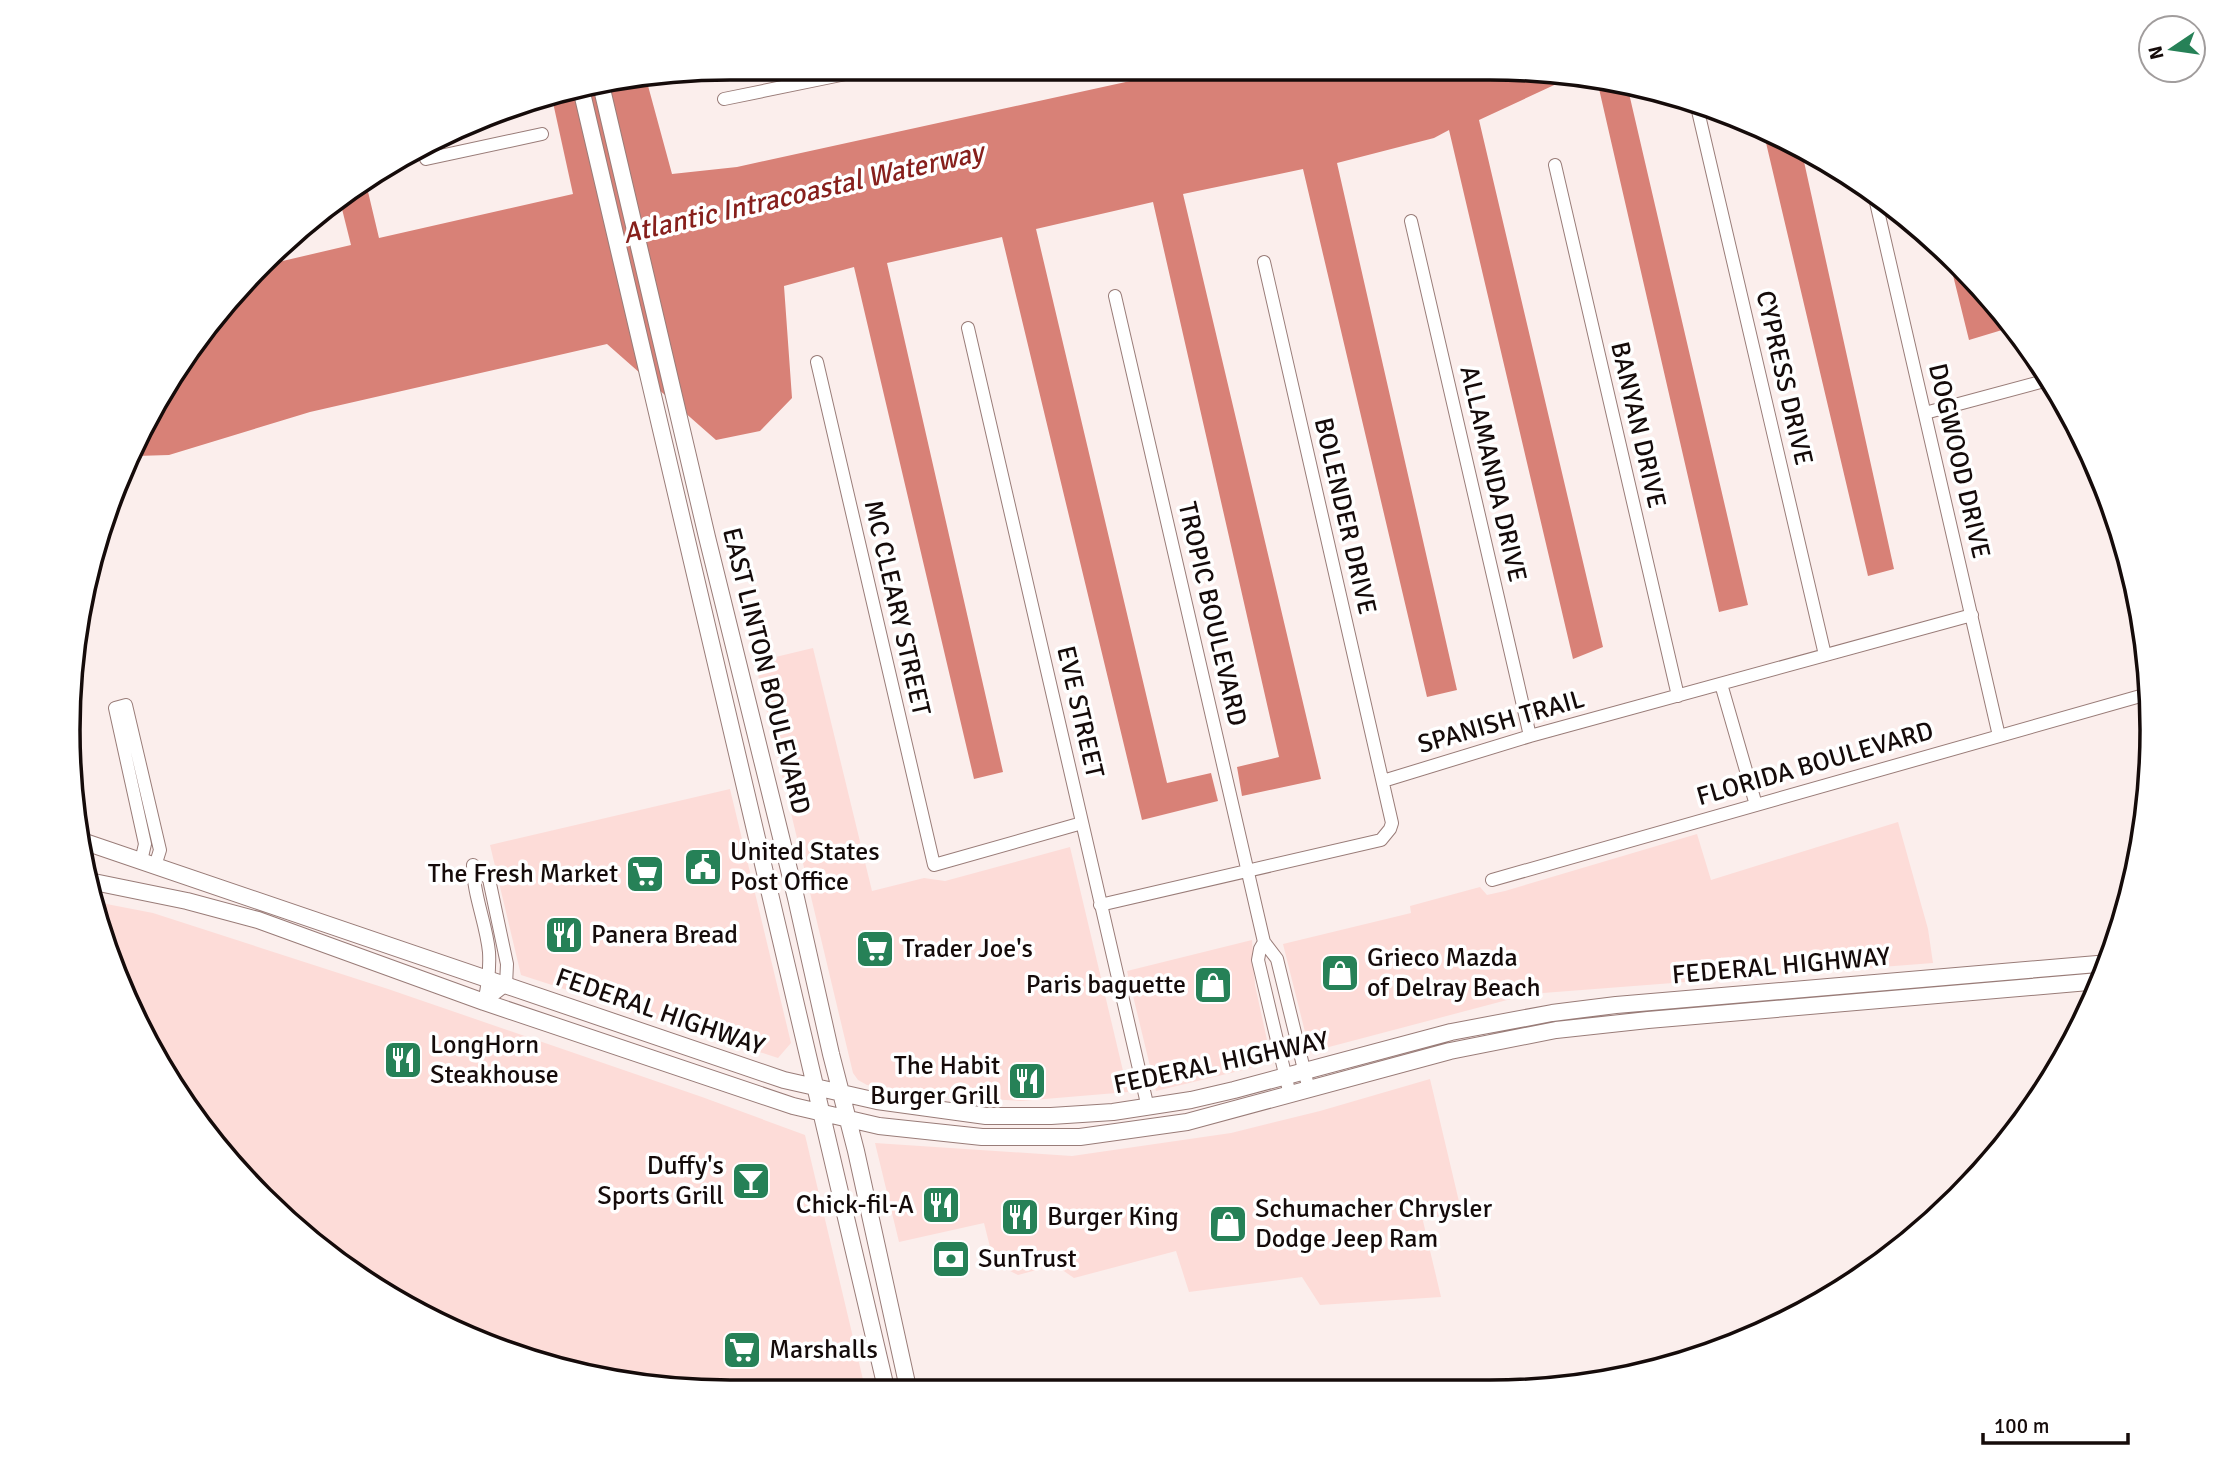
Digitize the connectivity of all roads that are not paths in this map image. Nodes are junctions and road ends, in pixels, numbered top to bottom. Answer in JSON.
{"nodes":[{"id":1,"x":816,"y":80,"type":"edge"},
{"id":2,"x":603,"y":93,"type":"edge"},
{"id":3,"x":583,"y":98,"type":"edge"},
{"id":4,"x":724,"y":99,"type":"dead end"},
{"id":5,"x":1699,"y":115,"type":"edge"},
{"id":6,"x":542,"y":134,"type":"dead end"},
{"id":7,"x":426,"y":157,"type":"edge"},
{"id":8,"x":1555,"y":165,"type":"dead end"},
{"id":9,"x":1878,"y":209,"type":"edge"},
{"id":10,"x":1411,"y":221,"type":"dead end"},
{"id":11,"x":1264,"y":262,"type":"dead end"},
{"id":12,"x":1115,"y":296,"type":"dead end"},
{"id":13,"x":968,"y":328,"type":"dead end"},
{"id":14,"x":817,"y":362,"type":"dead end"},
{"id":15,"x":2039,"y":382,"type":"edge"},
{"id":16,"x":1925,"y":413,"type":"junction"},
{"id":17,"x":1972,"y":615,"type":"junction"},
{"id":18,"x":1825,"y":655,"type":"junction"},
{"id":19,"x":1721,"y":684,"type":"junction"},
{"id":20,"x":1678,"y":696,"type":"junction"},
{"id":21,"x":2139,"y":696,"type":"edge"},
{"id":22,"x":1530,"y":736,"type":"junction"},
{"id":23,"x":2000,"y":736,"type":"junction"},
{"id":24,"x":764,"y":764,"type":"junction"},
{"id":25,"x":741,"y":770,"type":"junction"},
{"id":26,"x":1383,"y":781,"type":"junction"},
{"id":27,"x":1756,"y":805,"type":"junction"},
{"id":28,"x":1082,"y":823,"type":"junction"},
{"id":29,"x":91,"y":844,"type":"edge"},
{"id":30,"x":148,"y":864,"type":"junction"},
{"id":31,"x":1248,"y":871,"type":"junction"},
{"id":32,"x":1492,"y":880,"type":"dead end"},
{"id":33,"x":99,"y":883,"type":"edge"},
{"id":34,"x":116,"y":886,"type":"junction"},
{"id":35,"x":246,"y":897,"type":"junction"},
{"id":36,"x":205,"y":905,"type":"junction"},
{"id":37,"x":1100,"y":905,"type":"junction"},
{"id":38,"x":1264,"y":942,"type":"junction"},
{"id":39,"x":2097,"y":964,"type":"edge"},
{"id":40,"x":489,"y":979,"type":"junction"},
{"id":41,"x":2090,"y":982,"type":"edge"},
{"id":42,"x":506,"y":985,"type":"junction"},
{"id":43,"x":484,"y":1002,"type":"junction"},
{"id":44,"x":1522,"y":1018,"type":"junction"},
{"id":45,"x":1507,"y":1039,"type":"junction"},
{"id":46,"x":1304,"y":1073,"type":"junction"},
{"id":47,"x":1286,"y":1077,"type":"junction"},
{"id":48,"x":815,"y":1087,"type":"junction"},
{"id":49,"x":1309,"y":1090,"type":"junction"},
{"id":50,"x":841,"y":1093,"type":"junction"},
{"id":51,"x":1290,"y":1095,"type":"junction"},
{"id":52,"x":1148,"y":1108,"type":"junction"},
{"id":53,"x":821,"y":1114,"type":"junction"},
{"id":54,"x":848,"y":1120,"type":"junction"},
{"id":55,"x":862,"y":1286,"type":"junction"},
{"id":56,"x":888,"y":1304,"type":"junction"},
{"id":57,"x":884,"y":1380,"type":"edge"},
{"id":58,"x":906,"y":1380,"type":"edge"}],
"edges":[{"from":1,"to":4,"type":"street"},
{"from":2,"to":24,"type":"main road","name":"EAST LINTON BOULEVARD"},
{"from":3,"to":25,"type":"main road","name":"EAST LINTON BOULEVARD"},
{"from":5,"to":18,"type":"street","name":"CYPRESS DRIVE"},
{"from":6,"to":7,"type":"street"},
{"from":8,"to":20,"type":"street","name":"BANYAN DRIVE"},
{"from":9,"to":16,"type":"street","name":"DOGWOOD DRIVE"},
{"from":10,"to":22,"type":"street","name":"ALLAMANDA DRIVE"},
{"from":11,"to":26,"type":"street","name":"BOLENDER DRIVE"},
{"from":12,"to":31,"type":"street","name":"TROPIC BOULEVARD"},
{"from":13,"to":28,"type":"street","name":"EVE STREET"},
{"from":14,"to":28,"type":"street","name":"MC CLEARY STREET"},
{"from":15,"to":16,"type":"street"},
{"from":16,"to":17,"type":"street","name":"DOGWOOD DRIVE"},
{"from":17,"to":18,"type":"street","name":"SPANISH TRAIL"},
{"from":17,"to":23,"type":"street","name":"DOGWOOD DRIVE"},
{"from":18,"to":19,"type":"street","name":"SPANISH TRAIL"},
{"from":19,"to":20,"type":"street","name":"SPANISH TRAIL"},
{"from":19,"to":27,"type":"street"},
{"from":20,"to":22,"type":"street","name":"SPANISH TRAIL"},
{"from":21,"to":23,"type":"street","name":"FLORIDA BOULEVARD"},
{"from":22,"to":26,"type":"street","name":"SPANISH TRAIL"},
{"from":23,"to":27,"type":"street","name":"FLORIDA BOULEVARD"},
{"from":24,"to":25,"type":"main road"},
{"from":24,"to":50,"type":"main road","name":"EAST LINTON BOULEVARD"},
{"from":25,"to":48,"type":"main road","name":"EAST LINTON BOULEVARD"},
{"from":26,"to":31,"type":"street"},
{"from":27,"to":32,"type":"street","name":"FLORIDA BOULEVARD"},
{"from":28,"to":37,"type":"street","name":"EVE STREET"},
{"from":29,"to":30,"type":"main road","name":"FEDERAL HIGHWAY"},
{"from":30,"to":30,"type":"street"},
{"from":30,"to":34,"type":"main road"},
{"from":30,"to":35,"type":"main road","name":"FEDERAL HIGHWAY"},
{"from":31,"to":37,"type":"street"},
{"from":31,"to":38,"type":"street","name":"TROPIC BOULEVARD"},
{"from":33,"to":34,"type":"main road","name":"FEDERAL HIGHWAY"},
{"from":34,"to":36,"type":"main road","name":"FEDERAL HIGHWAY"},
{"from":35,"to":36,"type":"main road"},
{"from":35,"to":40,"type":"main road","name":"FEDERAL HIGHWAY"},
{"from":36,"to":43,"type":"main road","name":"FEDERAL HIGHWAY"},
{"from":37,"to":52,"type":"street","name":"EVE STREET"},
{"from":38,"to":46,"type":"street","name":"TROPIC BOULEVARD"},
{"from":38,"to":47,"type":"street","name":"TROPIC BOULEVARD"},
{"from":39,"to":44,"type":"main road","name":"FEDERAL HIGHWAY"},
{"from":40,"to":42,"type":"main road","name":"FEDERAL HIGHWAY"},
{"from":40,"to":42,"type":"street"},
{"from":40,"to":43,"type":"street"},
{"from":41,"to":45,"type":"main road","name":"FEDERAL HIGHWAY"},
{"from":42,"to":43,"type":"street"},
{"from":42,"to":48,"type":"main road","name":"FEDERAL HIGHWAY"},
{"from":43,"to":53,"type":"main road","name":"FEDERAL HIGHWAY"},
{"from":44,"to":45,"type":"main road"},
{"from":44,"to":46,"type":"main road","name":"FEDERAL HIGHWAY"},
{"from":45,"to":49,"type":"main road","name":"FEDERAL HIGHWAY"},
{"from":46,"to":47,"type":"main road","name":"FEDERAL HIGHWAY"},
{"from":46,"to":49,"type":"street","name":"TROPIC BOULEVARD"},
{"from":47,"to":51,"type":"street","name":"TROPIC BOULEVARD"},
{"from":47,"to":52,"type":"main road","name":"FEDERAL HIGHWAY"},
{"from":48,"to":50,"type":"main road","name":"FEDERAL HIGHWAY"},
{"from":48,"to":53,"type":"main road","name":"EAST LINTON BOULEVARD"},
{"from":49,"to":51,"type":"main road","name":"FEDERAL HIGHWAY"},
{"from":50,"to":52,"type":"main road","name":"FEDERAL HIGHWAY"},
{"from":50,"to":54,"type":"main road","name":"EAST LINTON BOULEVARD"},
{"from":51,"to":54,"type":"main road","name":"FEDERAL HIGHWAY"},
{"from":53,"to":54,"type":"main road","name":"FEDERAL HIGHWAY"},
{"from":53,"to":55,"type":"main road","name":"EAST LINTON BOULEVARD"},
{"from":54,"to":56,"type":"main road","name":"EAST LINTON BOULEVARD"},
{"from":55,"to":56,"type":"main road"},
{"from":55,"to":57,"type":"main road","name":"EAST LINTON BOULEVARD"},
{"from":56,"to":58,"type":"main road","name":"EAST LINTON BOULEVARD"}]}
